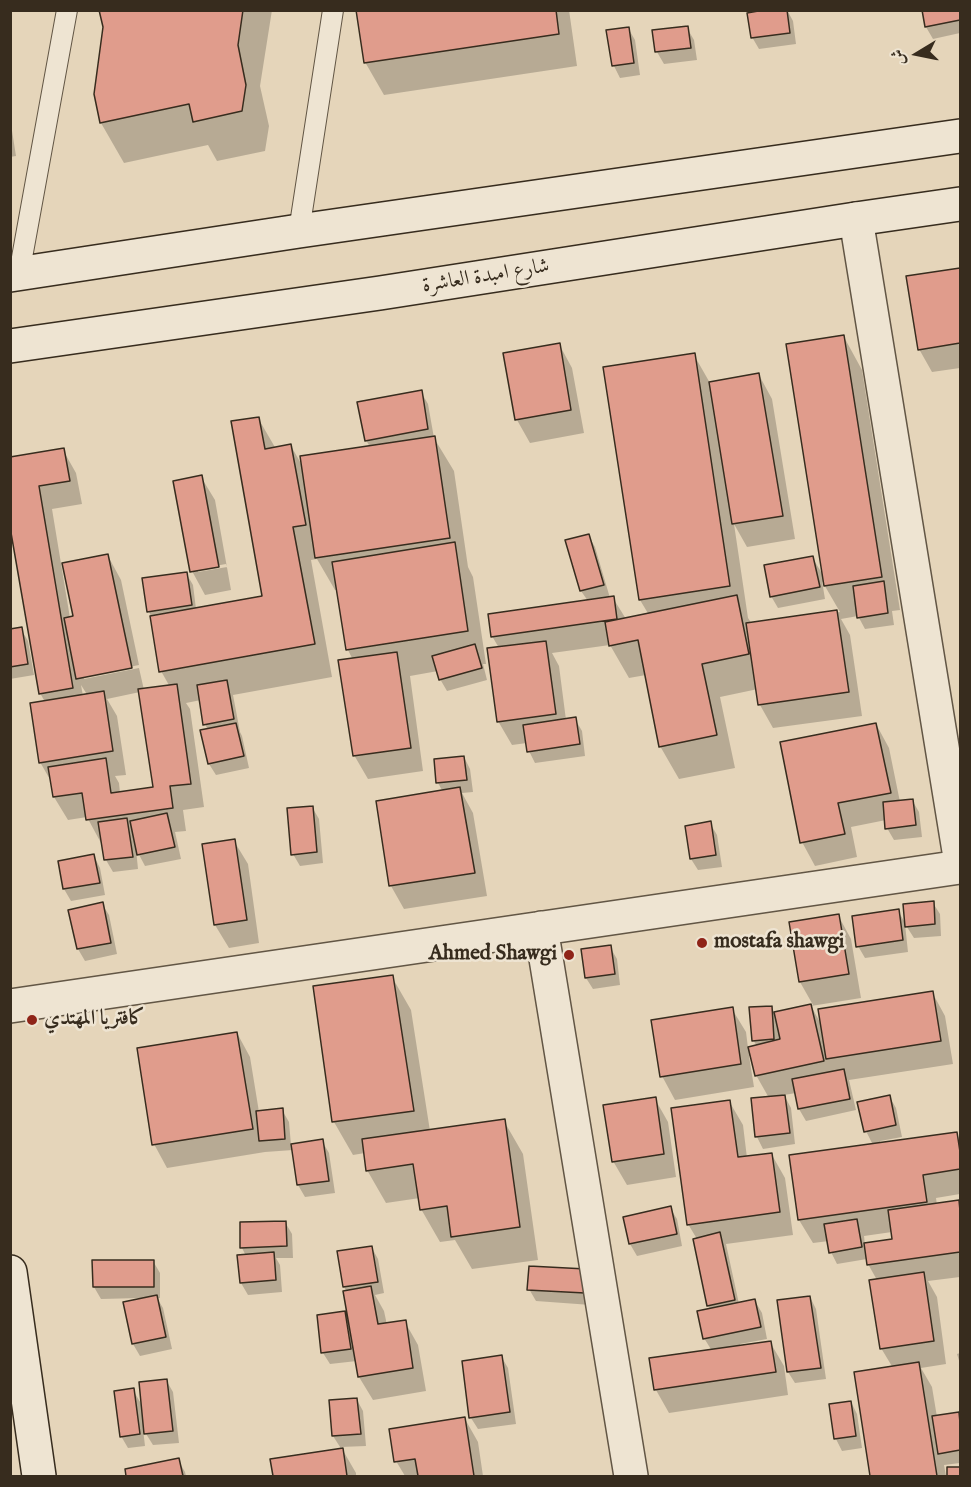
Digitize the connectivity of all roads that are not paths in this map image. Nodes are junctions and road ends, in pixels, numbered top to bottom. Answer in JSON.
{"nodes":[{"id":1,"x":67,"y":10,"type":"edge"},
{"id":2,"x":333,"y":10,"type":"edge"},
{"id":3,"x":960,"y":136,"type":"edge"},
{"id":4,"x":960,"y":204,"type":"edge"},
{"id":5,"x":856,"y":219,"type":"junction"},
{"id":6,"x":299,"y":231,"type":"junction"},
{"id":7,"x":15,"y":274,"type":"edge"},
{"id":8,"x":10,"y":346,"type":"edge"},
{"id":9,"x":960,"y":857,"type":"edge"},
{"id":10,"x":960,"y":867,"type":"edge"},
{"id":11,"x":541,"y":928,"type":"junction"},
{"id":12,"x":10,"y":1006,"type":"edge"},
{"id":13,"x":10,"y":1272,"type":"edge"},
{"id":14,"x":39,"y":1476,"type":"edge"},
{"id":15,"x":630,"y":1476,"type":"edge"}],
"edges":[{"from":1,"to":7,"type":"lane"},
{"from":2,"to":6,"type":"lane"},
{"from":3,"to":6,"type":"street"},
{"from":4,"to":5,"type":"street","name":"شارع امبدة العاشرة"},
{"from":5,"to":8,"type":"street","name":"شارع امبدة العاشرة"},
{"from":5,"to":9,"type":"street"},
{"from":6,"to":7,"type":"street"},
{"from":10,"to":11,"type":"street"},
{"from":11,"to":12,"type":"street"},
{"from":11,"to":15,"type":"street"},
{"from":13,"to":14,"type":"street"}]}
